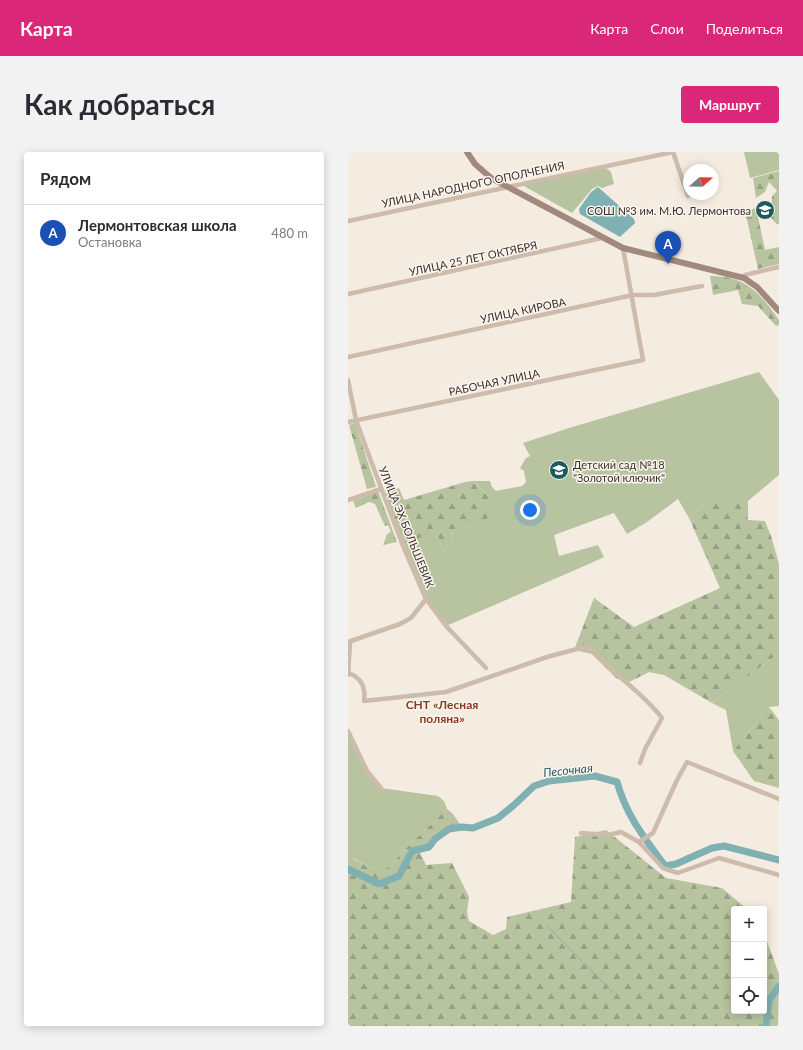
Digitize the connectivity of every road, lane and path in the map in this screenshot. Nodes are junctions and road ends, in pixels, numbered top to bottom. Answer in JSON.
{"nodes":[{"id":1,"x":468,"y":152,"type":"edge"},
{"id":2,"x":673,"y":152,"type":"edge"},
{"id":3,"x":683,"y":181,"type":"edge"},
{"id":4,"x":511,"y":188,"type":"junction"},
{"id":5,"x":348,"y":221,"type":"edge"},
{"id":6,"x":602,"y":238,"type":"junction"},
{"id":7,"x":623,"y":248,"type":"junction"},
{"id":8,"x":779,"y":267,"type":"edge"},
{"id":9,"x":744,"y":278,"type":"junction"},
{"id":10,"x":702,"y":286,"type":"dead end"},
{"id":11,"x":348,"y":294,"type":"edge"},
{"id":12,"x":633,"y":295,"type":"junction"},
{"id":13,"x":779,"y":311,"type":"edge"},
{"id":14,"x":348,"y":357,"type":"edge"},
{"id":15,"x":348,"y":380,"type":"edge"},
{"id":16,"x":356,"y":420,"type":"junction"},
{"id":17,"x":348,"y":422,"type":"edge"},
{"id":18,"x":381,"y":489,"type":"junction"},
{"id":19,"x":348,"y":500,"type":"edge"},
{"id":20,"x":426,"y":599,"type":"junction"},
{"id":21,"x":349,"y":642,"type":"edge"},
{"id":22,"x":486,"y":668,"type":"dead end"},
{"id":23,"x":349,"y":674,"type":"edge"},
{"id":24,"x":348,"y":731,"type":"edge"},
{"id":25,"x":640,"y":763,"type":"dead end"},
{"id":26,"x":381,"y":788,"type":"dead end"},
{"id":27,"x":779,"y":799,"type":"edge"},
{"id":28,"x":581,"y":833,"type":"dead end"},
{"id":29,"x":639,"y":842,"type":"junction"},
{"id":30,"x":779,"y":875,"type":"edge"}],
"edges":[{"from":1,"to":4,"type":"main road"},
{"from":2,"to":3,"type":"street"},
{"from":2,"to":4,"type":"street","name":"УЛИЦА НАРОДНОГО ОПОЛЧЕНИЯ"},
{"from":4,"to":5,"type":"street","name":"УЛИЦА НАРОДНОГО ОПОЛЧЕНИЯ"},
{"from":4,"to":6,"type":"main road"},
{"from":6,"to":7,"type":"main road"},
{"from":6,"to":11,"type":"street","name":"УЛИЦА 25 ЛЕТ ОКТЯБРЯ"},
{"from":7,"to":9,"type":"main road"},
{"from":7,"to":12,"type":"street"},
{"from":8,"to":9,"type":"street"},
{"from":9,"to":13,"type":"main road"},
{"from":10,"to":12,"type":"street","name":"УЛИЦА КИРОВА"},
{"from":12,"to":14,"type":"street","name":"УЛИЦА КИРОВА"},
{"from":12,"to":16,"type":"street","name":"РАБОЧАЯ УЛИЦА"},
{"from":15,"to":16,"type":"street","name":"УЛИЦА ЭХ БОЛЬШЕВИК"},
{"from":16,"to":17,"type":"street","name":"РАБОЧАЯ УЛИЦА"},
{"from":16,"to":18,"type":"street","name":"УЛИЦА ЭХ БОЛЬШЕВИК"},
{"from":18,"to":19,"type":"street"},
{"from":18,"to":20,"type":"street","name":"УЛИЦА ЭХ БОЛЬШЕВИК"},
{"from":20,"to":21,"type":"street"},
{"from":20,"to":22,"type":"street","name":"УЛИЦА ЭХ БОЛЬШЕВИК"},
{"from":21,"to":23,"type":"street"},
{"from":23,"to":25,"type":"street"},
{"from":24,"to":26,"type":"street"},
{"from":27,"to":29,"type":"street"},
{"from":28,"to":29,"type":"street"},
{"from":29,"to":30,"type":"street"}]}
